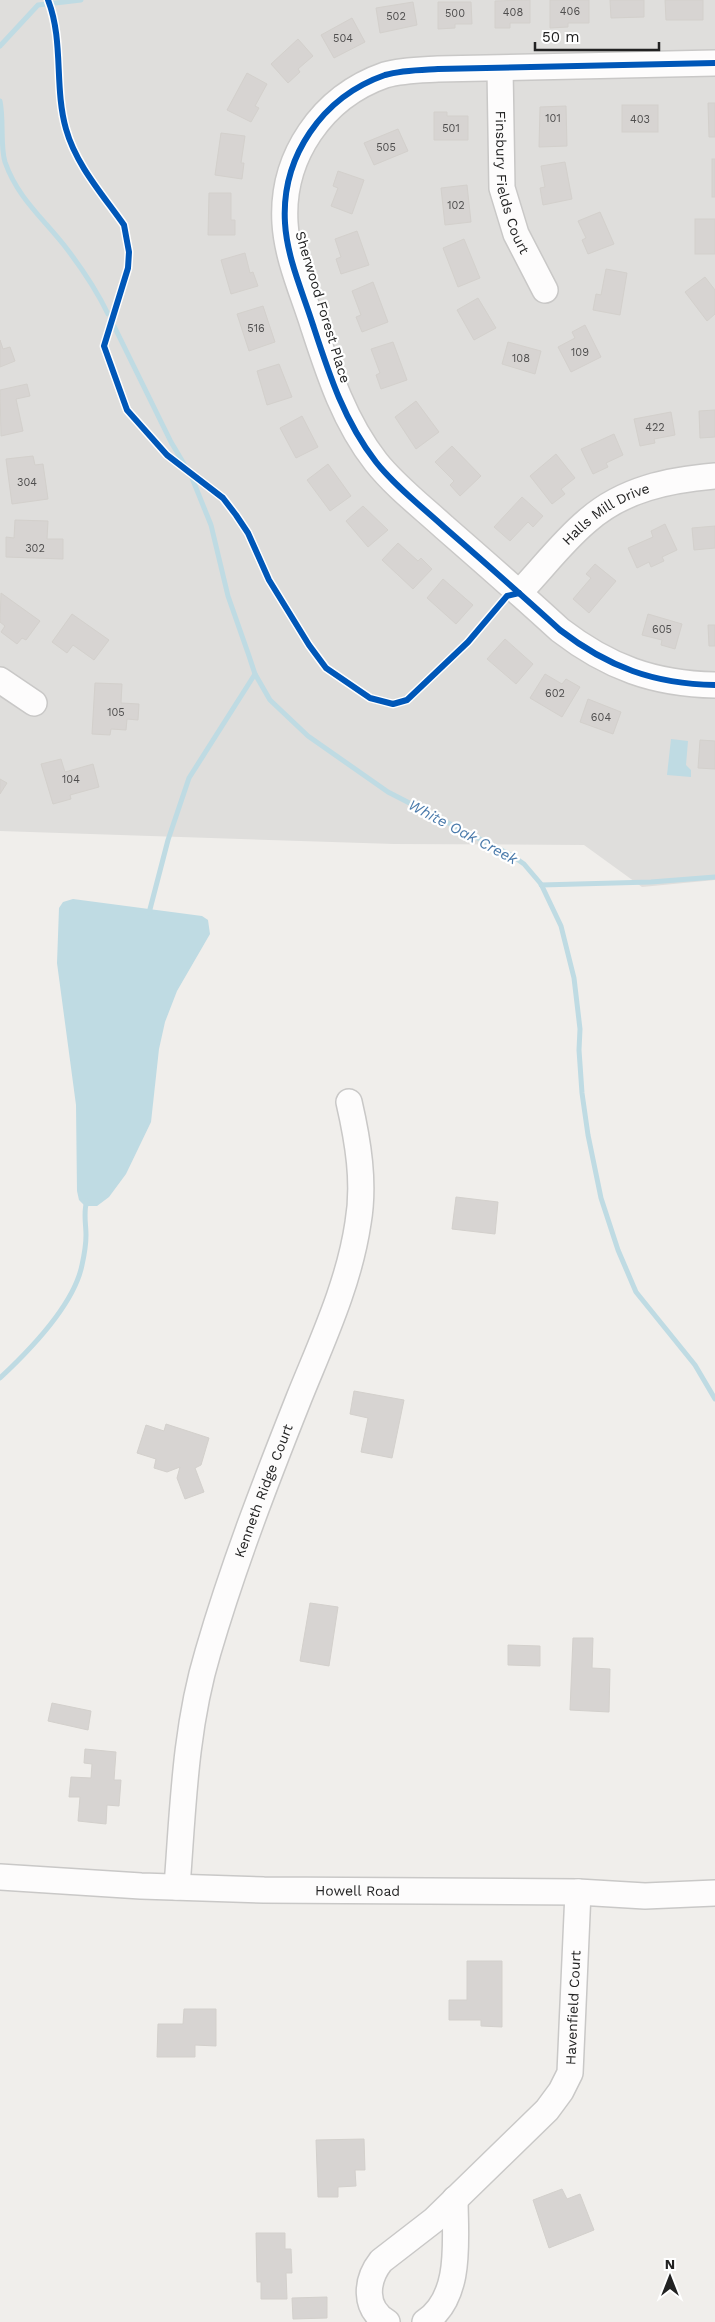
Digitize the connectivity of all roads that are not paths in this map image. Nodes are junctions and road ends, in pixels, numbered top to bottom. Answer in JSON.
{"nodes":[{"id":1,"x":715,"y":63,"type":"edge"},
{"id":2,"x":500,"y":68,"type":"junction"},
{"id":3,"x":545,"y":290,"type":"dead end"},
{"id":4,"x":715,"y":476,"type":"edge"},
{"id":5,"x":518,"y":592,"type":"junction"},
{"id":6,"x":0,"y":680,"type":"edge"},
{"id":7,"x":715,"y":685,"type":"edge"},
{"id":8,"x":34,"y":703,"type":"dead end"},
{"id":9,"x":350,"y":1102,"type":"dead end"},
{"id":10,"x":0,"y":1878,"type":"edge"},
{"id":11,"x":177,"y":1887,"type":"junction"},
{"id":12,"x":578,"y":1892,"type":"junction"},
{"id":13,"x":715,"y":1893,"type":"edge"},
{"id":14,"x":455,"y":2199,"type":"junction"},
{"id":15,"x":387,"y":2322,"type":"edge"},
{"id":16,"x":425,"y":2322,"type":"edge"}],
"edges":[{"from":1,"to":2,"type":"street","name":"Sherwood Forest Place"},
{"from":2,"to":3,"type":"street","name":"Finsbury Fields Court"},
{"from":2,"to":5,"type":"street","name":"Sherwood Forest Place"},
{"from":4,"to":5,"type":"street","name":"Halls Mill Drive"},
{"from":5,"to":7,"type":"street","name":"Sherwood Forest Place"},
{"from":6,"to":8,"type":"street"},
{"from":9,"to":11,"type":"street","name":"Kenneth Ridge Court"},
{"from":10,"to":11,"type":"street","name":"Howell Road"},
{"from":11,"to":12,"type":"street","name":"Howell Road"},
{"from":12,"to":13,"type":"street","name":"Howell Road"},
{"from":12,"to":14,"type":"street","name":"Havenfield Court"},
{"from":14,"to":15,"type":"street","name":"Havenfield Court"},
{"from":14,"to":16,"type":"street"}]}
